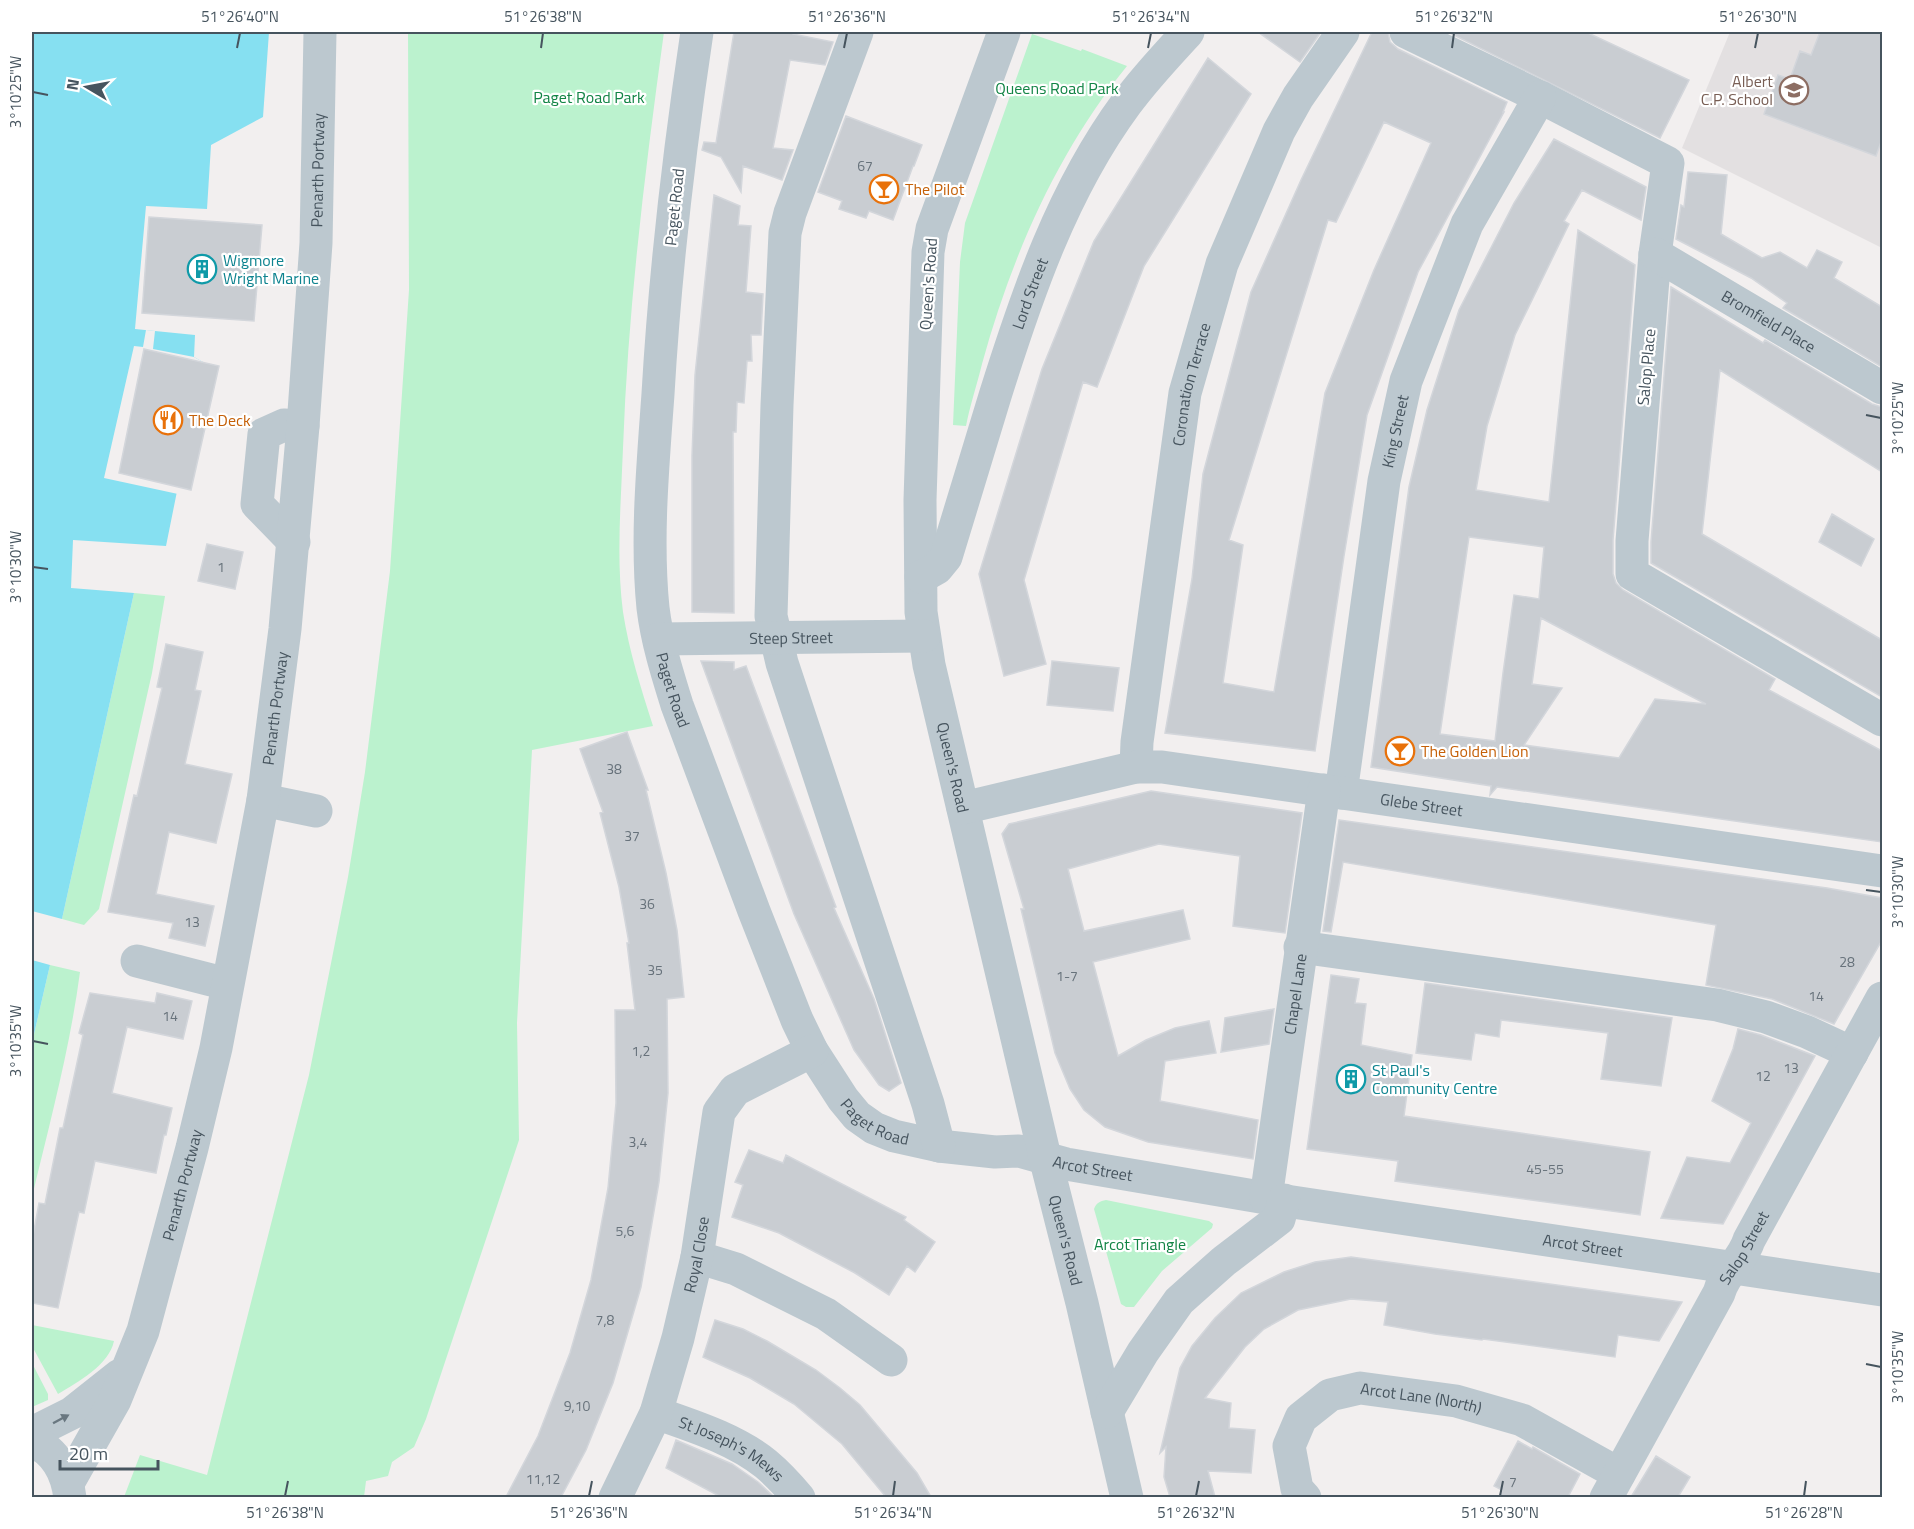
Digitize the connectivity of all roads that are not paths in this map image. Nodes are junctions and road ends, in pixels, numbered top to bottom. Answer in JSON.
{"nodes":[{"id":1,"x":320,"y":32,"type":"edge"},
{"id":2,"x":696,"y":32,"type":"edge"},
{"id":3,"x":857,"y":32,"type":"edge"},
{"id":4,"x":1004,"y":32,"type":"edge"},
{"id":5,"x":1188,"y":32,"type":"edge"},
{"id":6,"x":1343,"y":32,"type":"edge"},
{"id":7,"x":1406,"y":32,"type":"edge"},
{"id":8,"x":1540,"y":97,"type":"junction"},
{"id":9,"x":1655,"y":254,"type":"junction"},
{"id":10,"x":1882,"y":388,"type":"edge"},
{"id":11,"x":921,"y":577,"type":"junction"},
{"id":12,"x":924,"y":636,"type":"junction"},
{"id":13,"x":776,"y":637,"type":"junction"},
{"id":14,"x":659,"y":639,"type":"junction"},
{"id":15,"x":1882,"y":720,"type":"edge"},
{"id":16,"x":1136,"y":767,"type":"junction"},
{"id":17,"x":1333,"y":792,"type":"junction"},
{"id":18,"x":263,"y":800,"type":"junction"},
{"id":19,"x":963,"y":808,"type":"junction"},
{"id":20,"x":316,"y":811,"type":"dead end"},
{"id":21,"x":1882,"y":871,"type":"edge"},
{"id":22,"x":1300,"y":947,"type":"junction"},
{"id":23,"x":137,"y":961,"type":"dead end"},
{"id":24,"x":227,"y":984,"type":"junction"},
{"id":25,"x":1882,"y":998,"type":"edge"},
{"id":26,"x":812,"y":1051,"type":"junction"},
{"id":27,"x":1852,"y":1053,"type":"junction"},
{"id":28,"x":939,"y":1146,"type":"junction"},
{"id":29,"x":1045,"y":1157,"type":"junction"},
{"id":30,"x":1275,"y":1199,"type":"junction"},
{"id":31,"x":697,"y":1257,"type":"junction"},
{"id":32,"x":1733,"y":1269,"type":"junction"},
{"id":33,"x":1882,"y":1290,"type":"edge"},
{"id":34,"x":891,"y":1360,"type":"dead end"},
{"id":35,"x":127,"y":1370,"type":"junction"},
{"id":36,"x":1107,"y":1412,"type":"junction"},
{"id":37,"x":656,"y":1413,"type":"junction"},
{"id":38,"x":32,"y":1433,"type":"edge"},
{"id":39,"x":32,"y":1441,"type":"edge"},
{"id":40,"x":1612,"y":1486,"type":"edge"},
{"id":41,"x":69,"y":1490,"type":"edge"},
{"id":42,"x":615,"y":1497,"type":"edge"},
{"id":43,"x":799,"y":1497,"type":"edge"},
{"id":44,"x":1127,"y":1497,"type":"edge"},
{"id":45,"x":1305,"y":1497,"type":"edge"}],
"edges":[{"from":1,"to":18,"type":"street","name":"Penarth Portway"},
{"from":2,"to":14,"type":"street","name":"Paget Road"},
{"from":3,"to":13,"type":"street"},
{"from":4,"to":11,"type":"street","name":"Queen's Road"},
{"from":5,"to":11,"type":"street","name":"Lord Street"},
{"from":6,"to":16,"type":"street","name":"Coronation Terrace"},
{"from":7,"to":8,"type":"street","name":"Salop Place"},
{"from":8,"to":9,"type":"street","name":"Salop Place"},
{"from":8,"to":17,"type":"street","name":"King Street"},
{"from":9,"to":10,"type":"street","name":"Bromfield Place"},
{"from":9,"to":15,"type":"street","name":"Salop Place"},
{"from":11,"to":12,"type":"street","name":"Queen's Road"},
{"from":12,"to":13,"type":"street","name":"Steep Street"},
{"from":12,"to":19,"type":"street","name":"Queen's Road"},
{"from":13,"to":14,"type":"street","name":"Steep Street"},
{"from":13,"to":28,"type":"street"},
{"from":14,"to":26,"type":"street","name":"Paget Road"},
{"from":16,"to":17,"type":"street","name":"Glebe Street"},
{"from":16,"to":19,"type":"street","name":"Glebe Street"},
{"from":17,"to":21,"type":"street","name":"Glebe Street"},
{"from":17,"to":22,"type":"street","name":"Chapel Lane"},
{"from":18,"to":20,"type":"street"},
{"from":18,"to":24,"type":"street","name":"Penarth Portway"},
{"from":19,"to":29,"type":"street","name":"Queen's Road"},
{"from":22,"to":27,"type":"street"},
{"from":22,"to":30,"type":"street","name":"Chapel Lane"},
{"from":23,"to":24,"type":"street"},
{"from":24,"to":35,"type":"street","name":"Penarth Portway"},
{"from":25,"to":27,"type":"street","name":"Salop Street"},
{"from":26,"to":28,"type":"street","name":"Paget Road"},
{"from":26,"to":31,"type":"street","name":"Royal Close"},
{"from":27,"to":32,"type":"street","name":"Salop Street"},
{"from":28,"to":29,"type":"street","name":"Paget Road"},
{"from":29,"to":30,"type":"street","name":"Arcot Street"},
{"from":29,"to":36,"type":"street","name":"Queen's Road"},
{"from":30,"to":32,"type":"street","name":"Arcot Street"},
{"from":30,"to":36,"type":"street"},
{"from":31,"to":34,"type":"street"},
{"from":31,"to":37,"type":"street","name":"Royal Close"},
{"from":32,"to":33,"type":"street","name":"Arcot Street"},
{"from":32,"to":40,"type":"street","name":"Salop Street"},
{"from":38,"to":35,"type":"street","name":"Penarth Portway","one_way":true},
{"from":35,"to":41,"type":"street","name":"Penarth Portway"},
{"from":36,"to":44,"type":"street","name":"Queen's Road"},
{"from":37,"to":42,"type":"street","name":"Royal Close"},
{"from":37,"to":43,"type":"street","name":"St Joseph's Mews"},
{"from":39,"to":41,"type":"street"},
{"from":40,"to":45,"type":"street","name":"Arcot Lane (North)"}]}
